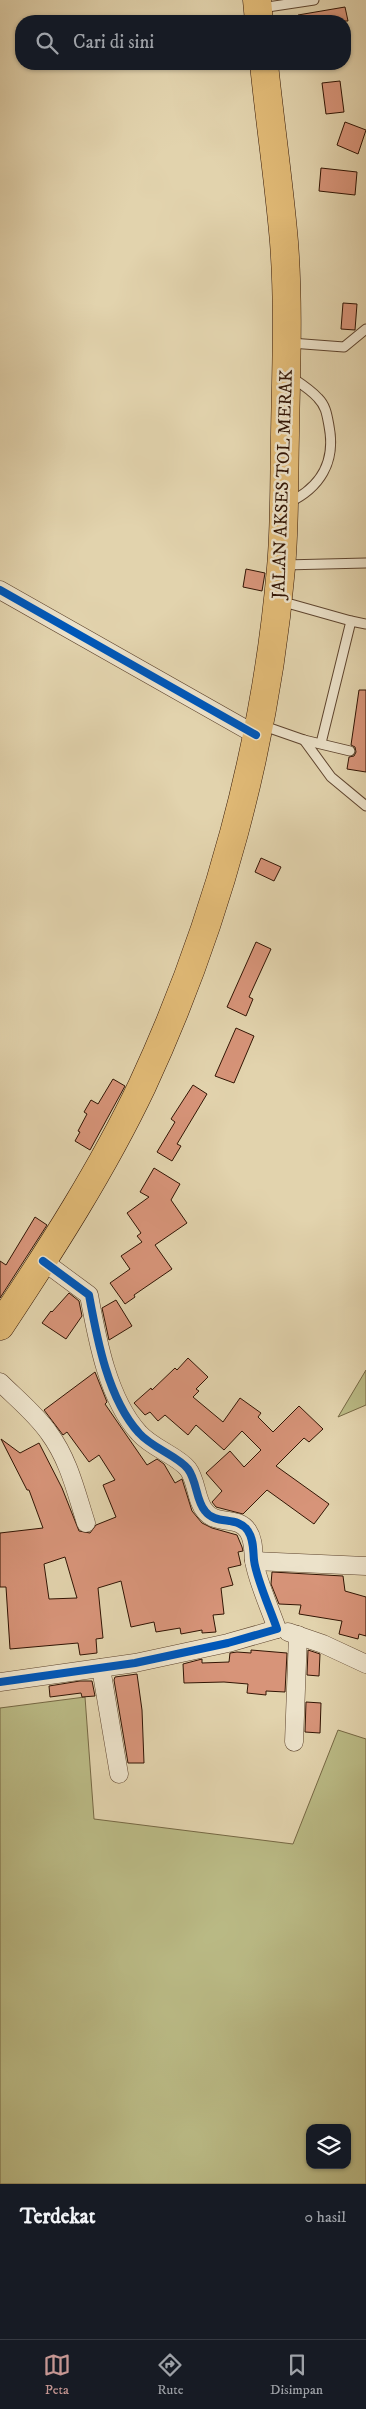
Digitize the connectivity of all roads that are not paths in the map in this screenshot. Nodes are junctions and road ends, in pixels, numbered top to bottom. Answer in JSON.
{"nodes":[{"id":1,"x":314,"y":0,"type":"edge"},
{"id":2,"x":258,"y":10,"type":"edge"},
{"id":3,"x":265,"y":70,"type":"edge"},
{"id":4,"x":366,"y":329,"type":"edge"},
{"id":5,"x":288,"y":342,"type":"junction"},
{"id":6,"x":287,"y":373,"type":"junction"},
{"id":7,"x":284,"y":505,"type":"junction"},
{"id":8,"x":366,"y":563,"type":"edge"},
{"id":9,"x":281,"y":566,"type":"junction"},
{"id":10,"x":0,"y":590,"type":"edge"},
{"id":11,"x":278,"y":600,"type":"junction"},
{"id":12,"x":350,"y":622,"type":"junction"},
{"id":13,"x":366,"y":624,"type":"edge"},
{"id":14,"x":257,"y":729,"type":"junction"},
{"id":15,"x":304,"y":740,"type":"junction"},
{"id":16,"x":321,"y":743,"type":"junction"},
{"id":17,"x":350,"y":751,"type":"dead end"},
{"id":18,"x":366,"y":806,"type":"edge"},
{"id":19,"x":43,"y":1261,"type":"junction"},
{"id":20,"x":0,"y":1326,"type":"edge"},
{"id":21,"x":0,"y":1382,"type":"edge"},
{"id":22,"x":86,"y":1523,"type":"dead end"},
{"id":23,"x":254,"y":1561,"type":"junction"},
{"id":24,"x":366,"y":1566,"type":"edge"},
{"id":25,"x":277,"y":1629,"type":"junction"},
{"id":26,"x":298,"y":1635,"type":"junction"},
{"id":27,"x":366,"y":1664,"type":"edge"},
{"id":28,"x":100,"y":1668,"type":"junction"},
{"id":29,"x":0,"y":1682,"type":"edge"},
{"id":30,"x":294,"y":1742,"type":"dead end"},
{"id":31,"x":119,"y":1774,"type":"dead end"}],
"edges":[{"from":1,"to":2,"type":"lane"},
{"from":3,"to":5,"type":"highway","name":"JALAN AKSES TOL MERAK"},
{"from":4,"to":5,"type":"lane"},
{"from":5,"to":6,"type":"highway","name":"JALAN AKSES TOL MERAK"},
{"from":6,"to":7,"type":"highway","name":"JALAN AKSES TOL MERAK"},
{"from":6,"to":7,"type":"lane"},
{"from":7,"to":9,"type":"highway","name":"JALAN AKSES TOL MERAK"},
{"from":8,"to":9,"type":"lane"},
{"from":9,"to":11,"type":"highway","name":"JALAN AKSES TOL MERAK"},
{"from":10,"to":14,"type":"street"},
{"from":11,"to":12,"type":"lane"},
{"from":11,"to":14,"type":"highway","name":"JALAN AKSES TOL MERAK"},
{"from":12,"to":13,"type":"lane"},
{"from":12,"to":16,"type":"lane"},
{"from":14,"to":15,"type":"lane"},
{"from":14,"to":19,"type":"highway","name":"JALAN AKSES TOL MERAK"},
{"from":15,"to":16,"type":"lane"},
{"from":15,"to":18,"type":"lane"},
{"from":16,"to":17,"type":"lane"},
{"from":19,"to":20,"type":"highway","name":"JALAN AKSES TOL MERAK"},
{"from":19,"to":23,"type":"street"},
{"from":21,"to":22,"type":"street"},
{"from":23,"to":24,"type":"street"},
{"from":23,"to":25,"type":"street"},
{"from":25,"to":26,"type":"street"},
{"from":25,"to":28,"type":"street"},
{"from":26,"to":27,"type":"street"},
{"from":26,"to":30,"type":"street"},
{"from":28,"to":29,"type":"street"},
{"from":28,"to":31,"type":"street"}]}
